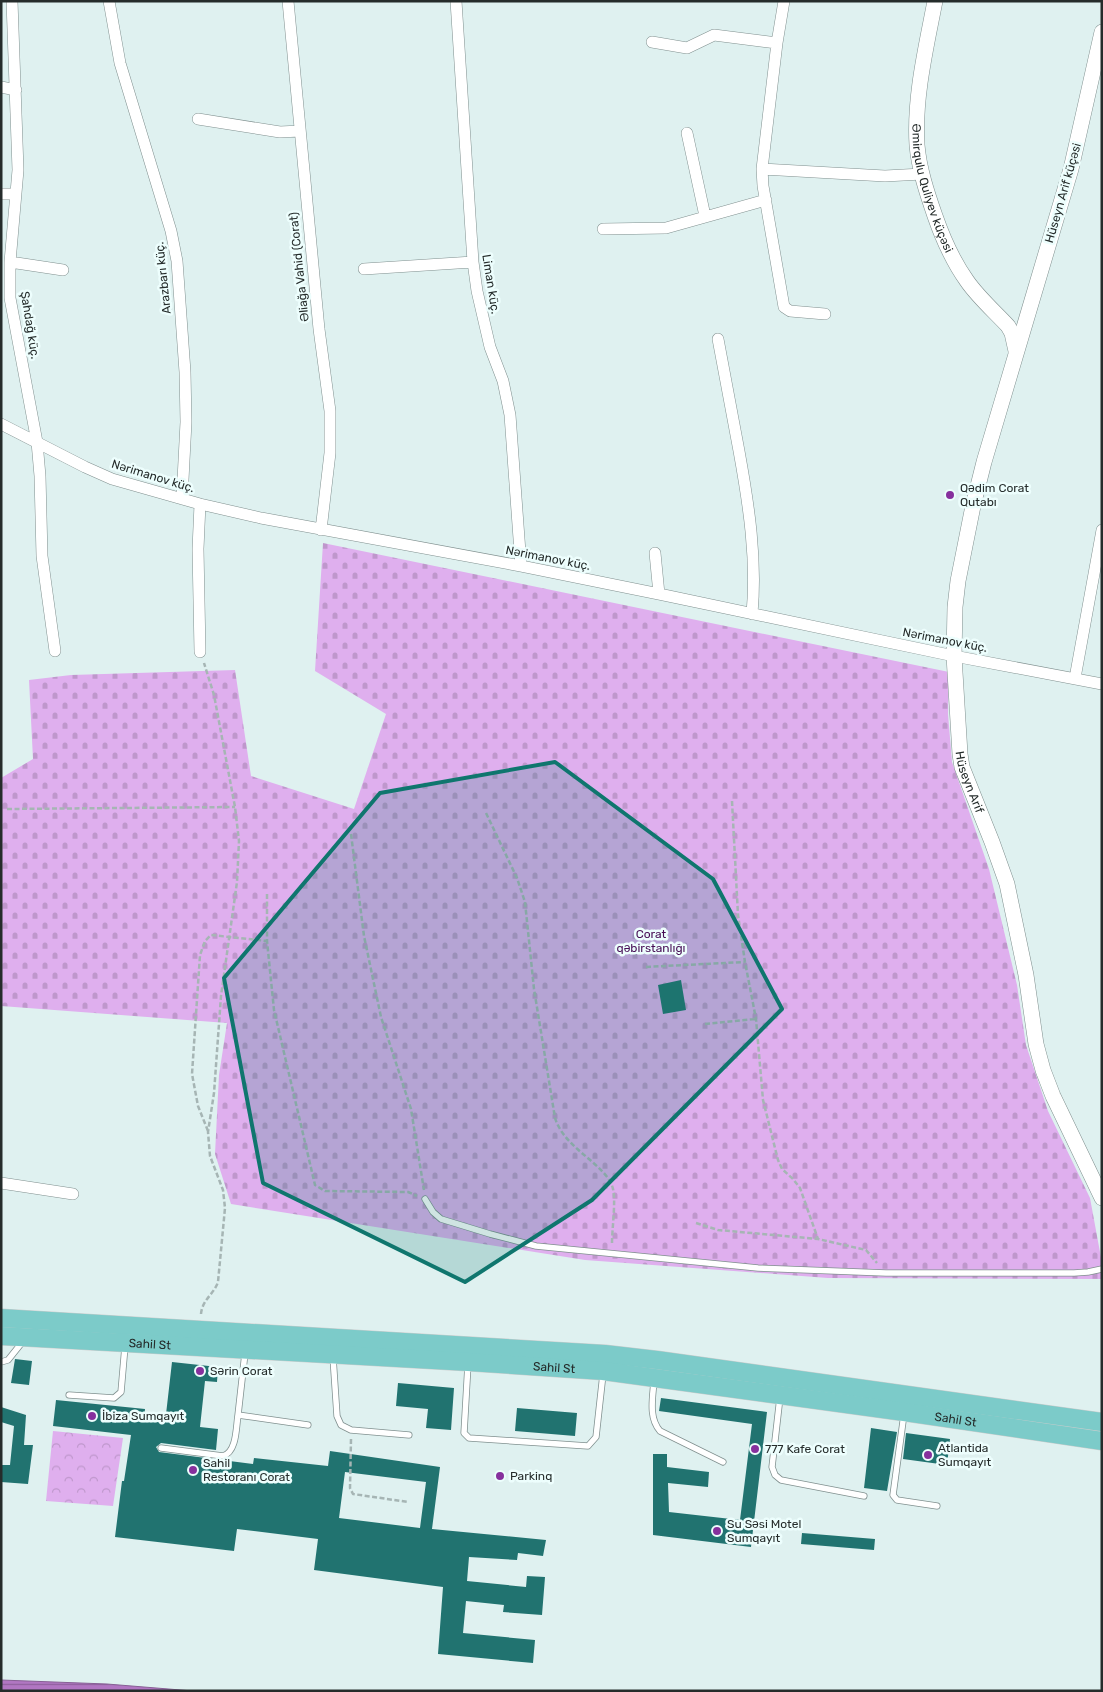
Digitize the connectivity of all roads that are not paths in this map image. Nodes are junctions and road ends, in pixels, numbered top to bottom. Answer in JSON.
{"nodes":[{"id":1,"x":12,"y":1,"type":"edge"},
{"id":2,"x":109,"y":1,"type":"edge"},
{"id":3,"x":288,"y":1,"type":"edge"},
{"id":4,"x":456,"y":1,"type":"edge"},
{"id":5,"x":784,"y":1,"type":"edge"},
{"id":6,"x":935,"y":1,"type":"edge"},
{"id":7,"x":1102,"y":32,"type":"edge"},
{"id":8,"x":652,"y":42,"type":"dead end"},
{"id":9,"x":777,"y":43,"type":"junction"},
{"id":10,"x":1,"y":87,"type":"edge"},
{"id":11,"x":16,"y":90,"type":"junction"},
{"id":12,"x":198,"y":119,"type":"dead end"},
{"id":13,"x":300,"y":131,"type":"junction"},
{"id":14,"x":687,"y":133,"type":"dead end"},
{"id":15,"x":762,"y":169,"type":"junction"},
{"id":16,"x":922,"y":174,"type":"junction"},
{"id":17,"x":1,"y":194,"type":"edge"},
{"id":18,"x":16,"y":194,"type":"junction"},
{"id":19,"x":766,"y":200,"type":"junction"},
{"id":20,"x":705,"y":216,"type":"junction"},
{"id":21,"x":603,"y":229,"type":"dead end"},
{"id":22,"x":10,"y":262,"type":"junction"},
{"id":23,"x":473,"y":262,"type":"junction"},
{"id":24,"x":364,"y":269,"type":"dead end"},
{"id":25,"x":63,"y":270,"type":"dead end"},
{"id":26,"x":1030,"y":305,"type":"junction"},
{"id":27,"x":825,"y":314,"type":"dead end"},
{"id":28,"x":998,"y":316,"type":"junction"},
{"id":29,"x":718,"y":339,"type":"dead end"},
{"id":30,"x":1016,"y":352,"type":"junction"},
{"id":31,"x":1,"y":424,"type":"edge"},
{"id":32,"x":37,"y":442,"type":"junction"},
{"id":33,"x":182,"y":500,"type":"junction"},
{"id":34,"x":200,"y":504,"type":"junction"},
{"id":35,"x":321,"y":530,"type":"junction"},
{"id":36,"x":1102,"y":530,"type":"edge"},
{"id":37,"x":655,"y":553,"type":"dead end"},
{"id":38,"x":521,"y":566,"type":"junction"},
{"id":39,"x":659,"y":594,"type":"junction"},
{"id":40,"x":752,"y":614,"type":"junction"},
{"id":41,"x":55,"y":651,"type":"dead end"},
{"id":42,"x":200,"y":652,"type":"road end"},
{"id":43,"x":954,"y":656,"type":"junction"},
{"id":44,"x":1075,"y":678,"type":"junction"},
{"id":45,"x":1102,"y":684,"type":"edge"},
{"id":46,"x":1,"y":1183,"type":"edge"},
{"id":47,"x":73,"y":1194,"type":"dead end"},
{"id":48,"x":1102,"y":1198,"type":"edge"},
{"id":49,"x":425,"y":1199,"type":"road end"},
{"id":50,"x":1102,"y":1269,"type":"edge"},
{"id":51,"x":1,"y":1318,"type":"edge"},
{"id":52,"x":1,"y":1336,"type":"edge"},
{"id":53,"x":26,"y":1338,"type":"junction"},
{"id":54,"x":125,"y":1343,"type":"junction"},
{"id":55,"x":245,"y":1350,"type":"junction"},
{"id":56,"x":333,"y":1355,"type":"junction"},
{"id":57,"x":1,"y":1362,"type":"edge"},
{"id":58,"x":468,"y":1362,"type":"junction"},
{"id":59,"x":603,"y":1371,"type":"junction"},
{"id":60,"x":654,"y":1378,"type":"junction"},
{"id":61,"x":69,"y":1394,"type":"dead end"},
{"id":62,"x":780,"y":1395,"type":"junction"},
{"id":63,"x":904,"y":1412,"type":"junction"},
{"id":64,"x":238,"y":1415,"type":"junction"},
{"id":65,"x":1102,"y":1422,"type":"edge"},
{"id":66,"x":308,"y":1426,"type":"dead end"},
{"id":67,"x":408,"y":1435,"type":"dead end"},
{"id":68,"x":1102,"y":1441,"type":"edge"},
{"id":69,"x":161,"y":1448,"type":"dead end"},
{"id":70,"x":723,"y":1462,"type":"dead end"},
{"id":71,"x":864,"y":1496,"type":"dead end"},
{"id":72,"x":937,"y":1506,"type":"dead end"}],
"edges":[{"from":1,"to":11,"type":"street","name":"Şahdağ küç."},
{"from":2,"to":33,"type":"street","name":"Arazbarı küç."},
{"from":3,"to":13,"type":"street","name":"Əliağa Vahid (Corat)"},
{"from":4,"to":23,"type":"street","name":"Liman küç."},
{"from":5,"to":9,"type":"street"},
{"from":6,"to":16,"type":"street","name":"Əmirqulu Quliyev küçəsi"},
{"from":7,"to":26,"type":"street","name":"Hüseyn Arif küçəsi"},
{"from":8,"to":9,"type":"street"},
{"from":9,"to":15,"type":"street"},
{"from":10,"to":11,"type":"street"},
{"from":11,"to":18,"type":"street","name":"Şahdağ küç."},
{"from":12,"to":13,"type":"street"},
{"from":13,"to":35,"type":"street","name":"Əliağa Vahid (Corat)"},
{"from":14,"to":20,"type":"street"},
{"from":15,"to":16,"type":"street"},
{"from":15,"to":19,"type":"street"},
{"from":16,"to":28,"type":"street","name":"Əmirqulu Quliyev küçəsi"},
{"from":17,"to":18,"type":"street"},
{"from":18,"to":22,"type":"street","name":"Şahdağ küç."},
{"from":19,"to":20,"type":"street"},
{"from":19,"to":27,"type":"street"},
{"from":20,"to":21,"type":"street"},
{"from":22,"to":25,"type":"street"},
{"from":22,"to":32,"type":"street","name":"Şahdağ küç."},
{"from":23,"to":24,"type":"street"},
{"from":23,"to":38,"type":"street","name":"Liman küç."},
{"from":26,"to":28,"type":"street"},
{"from":26,"to":30,"type":"street","name":"Hüseyn Arif küçəsi"},
{"from":28,"to":30,"type":"street","name":"Əmirqulu Quliyev küçəsi"},
{"from":29,"to":40,"type":"street"},
{"from":30,"to":43,"type":"street","name":"Hüseyn Arif"},
{"from":31,"to":32,"type":"street","name":"Nərimanov küç."},
{"from":32,"to":33,"type":"street","name":"Nərimanov küç."},
{"from":32,"to":41,"type":"street","name":"Şahdağ küç."},
{"from":33,"to":34,"type":"street","name":"Nərimanov küç."},
{"from":34,"to":35,"type":"street","name":"Nərimanov küç."},
{"from":34,"to":42,"type":"street"},
{"from":35,"to":38,"type":"street","name":"Nərimanov küç."},
{"from":36,"to":44,"type":"street"},
{"from":37,"to":39,"type":"street"},
{"from":38,"to":39,"type":"street","name":"Nərimanov küç."},
{"from":39,"to":40,"type":"street","name":"Nərimanov küç."},
{"from":40,"to":43,"type":"street","name":"Nərimanov küç."},
{"from":43,"to":44,"type":"street","name":"Nərimanov küç."},
{"from":43,"to":48,"type":"street","name":"Hüseyn Arif"},
{"from":44,"to":45,"type":"street","name":"Nərimanov küç."},
{"from":46,"to":47,"type":"street"},
{"from":49,"to":50,"type":"lane"},
{"from":51,"to":65,"type":"main road","name":"Sahil St"},
{"from":52,"to":53,"type":"main road","name":"Sahil St"},
{"from":53,"to":54,"type":"main road","name":"Sahil St"},
{"from":53,"to":57,"type":"lane"},
{"from":54,"to":55,"type":"main road","name":"Sahil St"},
{"from":54,"to":61,"type":"lane"},
{"from":55,"to":56,"type":"main road","name":"Sahil St"},
{"from":55,"to":64,"type":"lane"},
{"from":56,"to":58,"type":"main road","name":"Sahil St"},
{"from":56,"to":67,"type":"lane"},
{"from":58,"to":59,"type":"main road","name":"Sahil St"},
{"from":58,"to":59,"type":"lane"},
{"from":59,"to":60,"type":"main road","name":"Sahil St"},
{"from":60,"to":62,"type":"main road","name":"Sahil St"},
{"from":60,"to":70,"type":"lane"},
{"from":62,"to":63,"type":"main road","name":"Sahil St"},
{"from":62,"to":71,"type":"lane"},
{"from":63,"to":68,"type":"main road","name":"Sahil St"},
{"from":63,"to":72,"type":"lane"},
{"from":64,"to":66,"type":"lane"},
{"from":64,"to":69,"type":"lane"}]}
